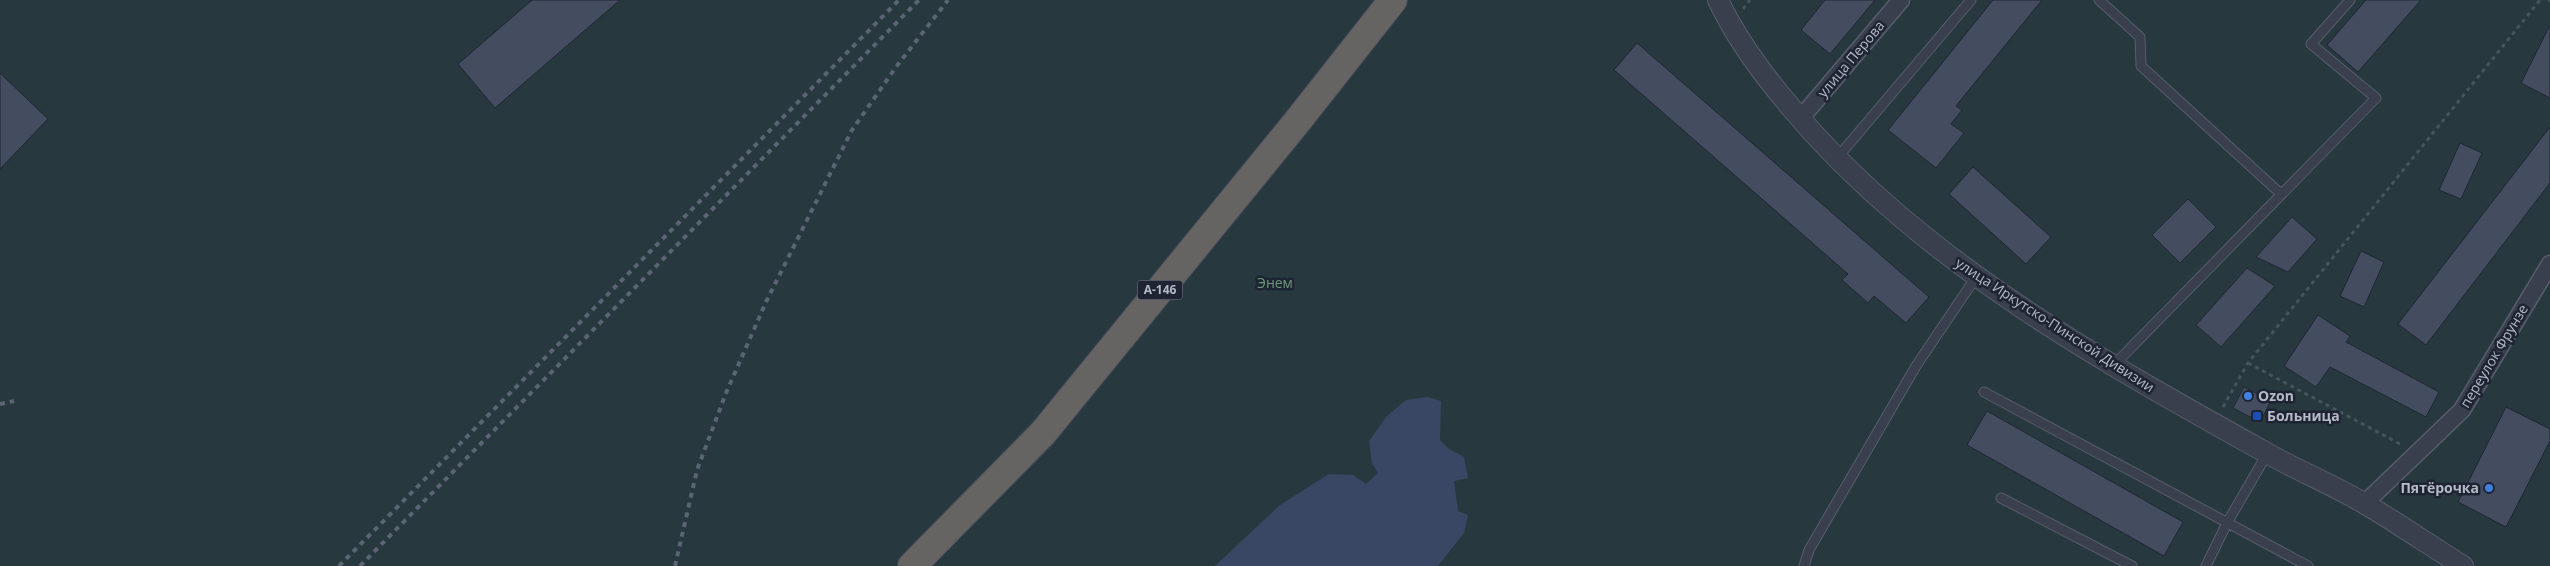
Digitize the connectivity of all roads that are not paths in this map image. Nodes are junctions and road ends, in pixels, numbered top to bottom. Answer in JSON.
{"nodes":[{"id":1,"x":1393,"y":0,"type":"edge"},
{"id":2,"x":1718,"y":0,"type":"edge"},
{"id":3,"x":1901,"y":0,"type":"edge"},
{"id":4,"x":1971,"y":0,"type":"edge"},
{"id":5,"x":2099,"y":0,"type":"edge"},
{"id":6,"x":2350,"y":0,"type":"edge"},
{"id":7,"x":1800,"y":118,"type":"junction"},
{"id":8,"x":1837,"y":159,"type":"junction"},
{"id":9,"x":2281,"y":194,"type":"junction"},
{"id":10,"x":2550,"y":264,"type":"edge"},
{"id":11,"x":1976,"y":277,"type":"junction"},
{"id":12,"x":2114,"y":366,"type":"junction"},
{"id":13,"x":1984,"y":392,"type":"dead end"},
{"id":14,"x":2267,"y":454,"type":"junction"},
{"id":15,"x":2001,"y":498,"type":"dead end"},
{"id":16,"x":2365,"y":503,"type":"junction"},
{"id":17,"x":2227,"y":524,"type":"junction"},
{"id":18,"x":912,"y":566,"type":"edge"},
{"id":19,"x":1804,"y":566,"type":"edge"},
{"id":20,"x":2132,"y":566,"type":"edge"},
{"id":21,"x":2206,"y":566,"type":"edge"},
{"id":22,"x":2308,"y":566,"type":"edge"},
{"id":23,"x":2463,"y":566,"type":"edge"}],
"edges":[{"from":1,"to":18,"type":"highway","number":"А-146"},
{"from":2,"to":7,"type":"street","name":"улица Иркутско-Пинской Дивизии"},
{"from":3,"to":7,"type":"street","name":"улица Перова"},
{"from":4,"to":8,"type":"lane"},
{"from":5,"to":9,"type":"lane"},
{"from":6,"to":9,"type":"lane"},
{"from":7,"to":8,"type":"street","name":"улица Иркутско-Пинской Дивизии"},
{"from":8,"to":11,"type":"street","name":"улица Иркутско-Пинской Дивизии"},
{"from":9,"to":12,"type":"lane"},
{"from":10,"to":16,"type":"street","name":"переулок Фрунзе"},
{"from":11,"to":12,"type":"street","name":"улица Иркутско-Пинской Дивизии"},
{"from":11,"to":19,"type":"lane"},
{"from":12,"to":14,"type":"street","name":"улица Иркутско-Пинской Дивизии"},
{"from":13,"to":17,"type":"lane"},
{"from":14,"to":16,"type":"street","name":"улица Иркутско-Пинской Дивизии"},
{"from":14,"to":17,"type":"lane"},
{"from":15,"to":20,"type":"lane"},
{"from":16,"to":23,"type":"street","name":"улица Иркутско-Пинской Дивизии"},
{"from":17,"to":21,"type":"lane"},
{"from":17,"to":22,"type":"lane"}]}
